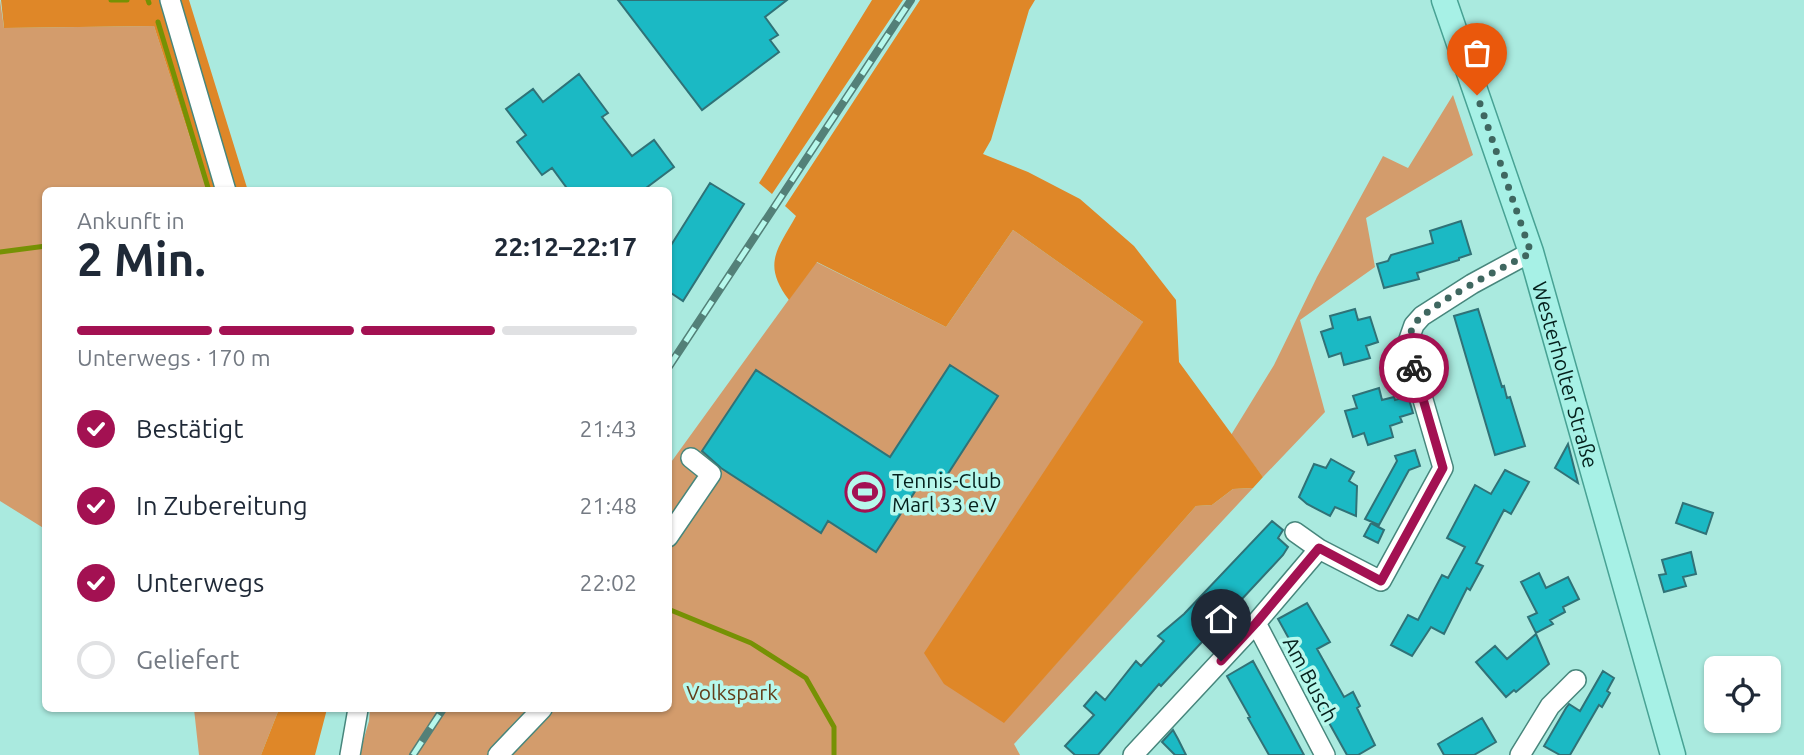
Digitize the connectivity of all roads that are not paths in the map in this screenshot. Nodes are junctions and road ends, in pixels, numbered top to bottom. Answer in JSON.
{"nodes":[{"id":1,"x":170,"y":0,"type":"edge"},
{"id":2,"x":1444,"y":0,"type":"edge"},
{"id":3,"x":225,"y":187,"type":"edge"},
{"id":4,"x":1531,"y":253,"type":"junction"},
{"id":5,"x":691,"y":458,"type":"dead end"},
{"id":6,"x":672,"y":531,"type":"edge"},
{"id":7,"x":1295,"y":532,"type":"dead end"},
{"id":8,"x":1319,"y":548,"type":"junction"},
{"id":9,"x":1256,"y":623,"type":"junction"},
{"id":10,"x":1576,"y":680,"type":"dead end"},
{"id":11,"x":357,"y":712,"type":"edge"},
{"id":12,"x":539,"y":712,"type":"edge"},
{"id":13,"x":350,"y":755,"type":"edge"},
{"id":14,"x":498,"y":755,"type":"edge"},
{"id":15,"x":1133,"y":755,"type":"edge"},
{"id":16,"x":1325,"y":755,"type":"edge"},
{"id":17,"x":1520,"y":755,"type":"edge"},
{"id":18,"x":1673,"y":755,"type":"edge"}],
"edges":[{"from":1,"to":3,"type":"street"},
{"from":2,"to":4,"type":"main road","name":"Westerholter Straße"},
{"from":4,"to":8,"type":"street"},
{"from":4,"to":18,"type":"main road","name":"Westerholter Straße"},
{"from":5,"to":6,"type":"street"},
{"from":7,"to":8,"type":"street"},
{"from":8,"to":9,"type":"street"},
{"from":9,"to":15,"type":"street"},
{"from":9,"to":16,"type":"street","name":"Am Busch"},
{"from":10,"to":17,"type":"street"},
{"from":11,"to":13,"type":"street"},
{"from":12,"to":14,"type":"street"}]}
